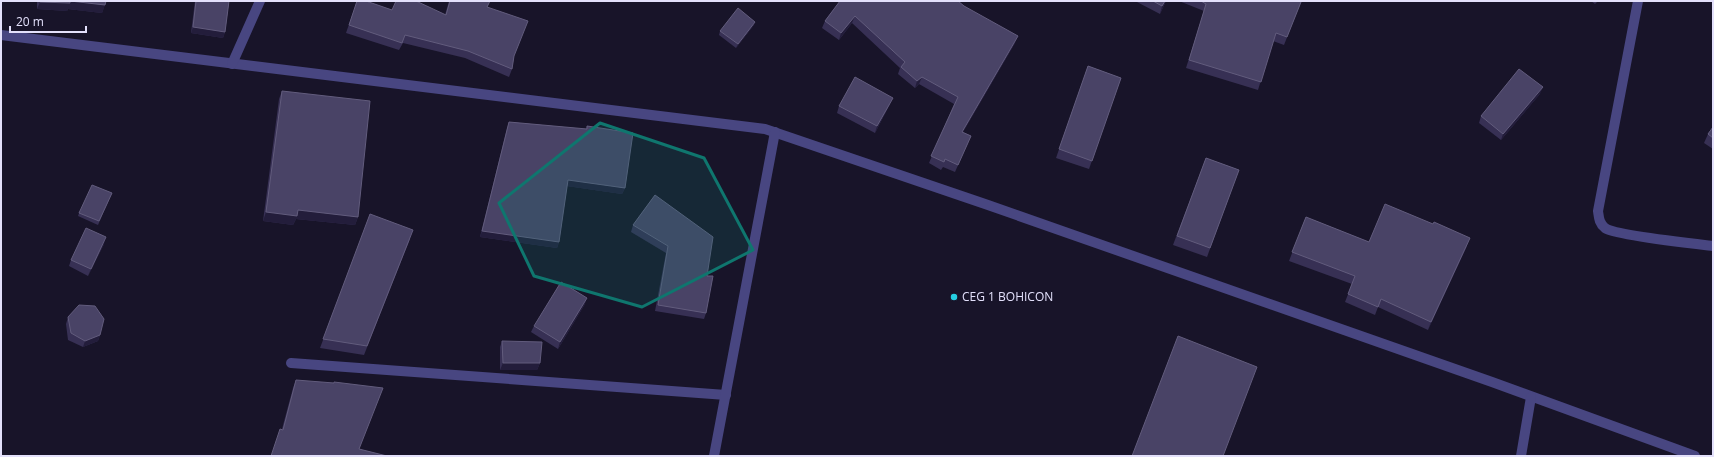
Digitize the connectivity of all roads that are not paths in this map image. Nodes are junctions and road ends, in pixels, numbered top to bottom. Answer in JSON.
{"nodes":[{"id":1,"x":260,"y":1,"type":"edge"},
{"id":2,"x":1638,"y":1,"type":"edge"},
{"id":3,"x":1,"y":34,"type":"edge"},
{"id":4,"x":232,"y":64,"type":"junction"},
{"id":5,"x":775,"y":132,"type":"junction"},
{"id":6,"x":1713,"y":246,"type":"edge"},
{"id":7,"x":291,"y":363,"type":"dead end"},
{"id":8,"x":726,"y":395,"type":"junction"},
{"id":9,"x":1531,"y":397,"type":"junction"},
{"id":10,"x":714,"y":456,"type":"edge"},
{"id":11,"x":1521,"y":456,"type":"edge"},
{"id":12,"x":1695,"y":456,"type":"edge"}],
"edges":[{"from":1,"to":4,"type":"street"},
{"from":2,"to":6,"type":"street"},
{"from":3,"to":4,"type":"street"},
{"from":4,"to":5,"type":"street"},
{"from":5,"to":8,"type":"street"},
{"from":5,"to":9,"type":"street"},
{"from":7,"to":8,"type":"street"},
{"from":8,"to":10,"type":"street"},
{"from":9,"to":11,"type":"street"},
{"from":9,"to":12,"type":"street"}]}
